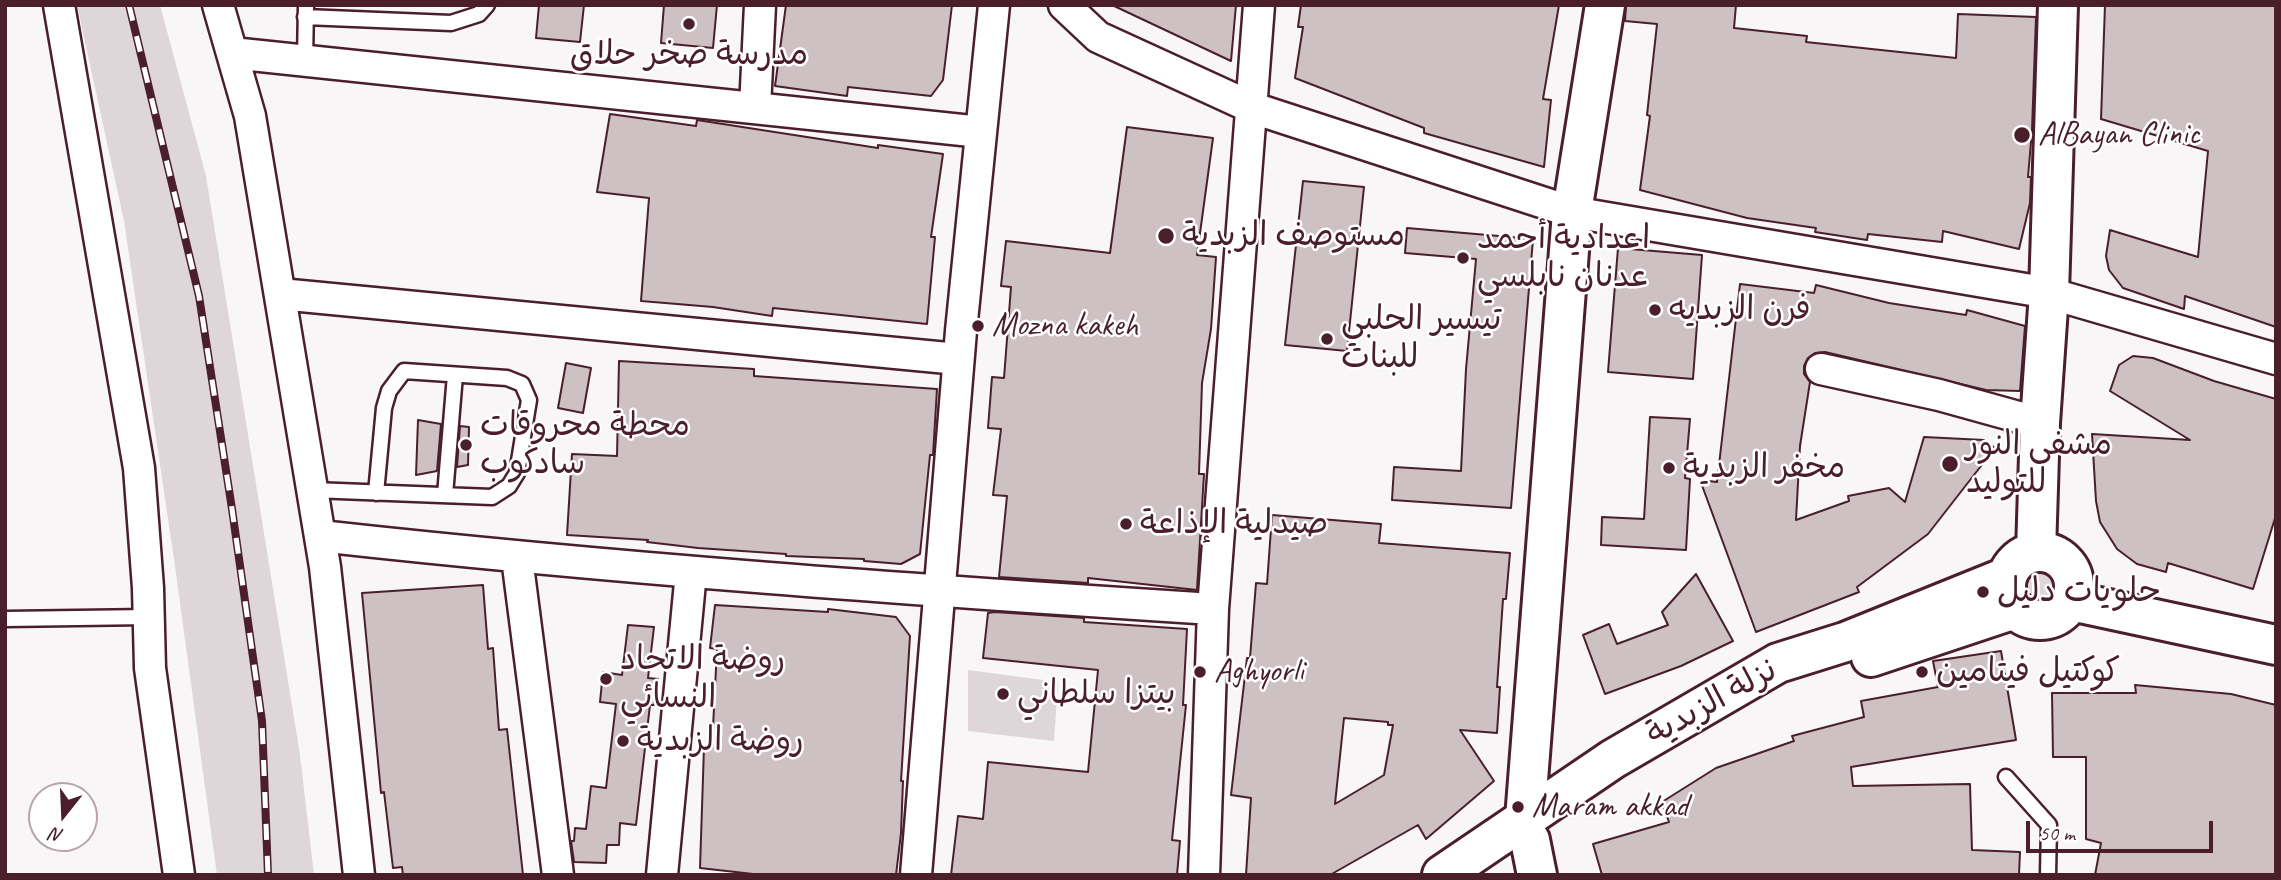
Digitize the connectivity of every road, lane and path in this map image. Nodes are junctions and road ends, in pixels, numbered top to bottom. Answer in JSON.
{"nodes":[{"id":1,"x":59,"y":5,"type":"edge"},
{"id":2,"x":218,"y":5,"type":"edge"},
{"id":3,"x":487,"y":5,"type":"edge"},
{"id":4,"x":760,"y":5,"type":"edge"},
{"id":5,"x":994,"y":5,"type":"edge"},
{"id":6,"x":1064,"y":5,"type":"edge"},
{"id":7,"x":1259,"y":5,"type":"edge"},
{"id":8,"x":1605,"y":5,"type":"edge"},
{"id":9,"x":2058,"y":5,"type":"edge"},
{"id":10,"x":305,"y":11,"type":"edge"},
{"id":11,"x":232,"y":53,"type":"junction"},
{"id":12,"x":305,"y":60,"type":"junction"},
{"id":13,"x":755,"y":108,"type":"junction"},
{"id":14,"x":1253,"y":108,"type":"junction"},
{"id":15,"x":981,"y":132,"type":"junction"},
{"id":16,"x":1572,"y":212,"type":"junction"},
{"id":17,"x":2049,"y":293,"type":"junction"},
{"id":18,"x":280,"y":295,"type":"junction"},
{"id":19,"x":958,"y":359,"type":"junction"},
{"id":20,"x":2276,"y":359,"type":"edge"},
{"id":21,"x":1821,"y":369,"type":"dead end"},
{"id":22,"x":455,"y":374,"type":"junction"},
{"id":23,"x":2040,"y":423,"type":"junction"},
{"id":24,"x":313,"y":490,"type":"junction"},
{"id":25,"x":376,"y":493,"type":"junction"},
{"id":26,"x":445,"y":495,"type":"junction"},
{"id":27,"x":320,"y":536,"type":"junction"},
{"id":28,"x":2036,"y":552,"type":"junction"},
{"id":29,"x":517,"y":558,"type":"junction"},
{"id":30,"x":691,"y":572,"type":"junction"},
{"id":31,"x":941,"y":592,"type":"junction"},
{"id":32,"x":2011,"y":593,"type":"junction"},
{"id":33,"x":2071,"y":601,"type":"junction"},
{"id":34,"x":1213,"y":609,"type":"junction"},
{"id":35,"x":149,"y":617,"type":"junction"},
{"id":36,"x":5,"y":619,"type":"edge"},
{"id":37,"x":2276,"y":645,"type":"edge"},
{"id":38,"x":2006,"y":777,"type":"dead end"},
{"id":39,"x":1530,"y":844,"type":"edge"},
{"id":40,"x":179,"y":875,"type":"edge"},
{"id":41,"x":359,"y":875,"type":"edge"},
{"id":42,"x":558,"y":875,"type":"edge"},
{"id":43,"x":662,"y":875,"type":"edge"},
{"id":44,"x":916,"y":875,"type":"edge"},
{"id":45,"x":1204,"y":875,"type":"edge"},
{"id":46,"x":1442,"y":875,"type":"edge"},
{"id":47,"x":1479,"y":875,"type":"edge"},
{"id":48,"x":2049,"y":875,"type":"edge"}],
"edges":[{"from":1,"to":35,"type":"street"},
{"from":2,"to":11,"type":"street"},
{"from":3,"to":10,"type":"lane"},
{"from":4,"to":13,"type":"street"},
{"from":5,"to":15,"type":"street"},
{"from":6,"to":14,"type":"street"},
{"from":7,"to":14,"type":"street"},
{"from":8,"to":16,"type":"street"},
{"from":9,"to":17,"type":"street"},
{"from":10,"to":12,"type":"lane"},
{"from":11,"to":12,"type":"street"},
{"from":11,"to":18,"type":"street"},
{"from":12,"to":13,"type":"street"},
{"from":13,"to":15,"type":"street"},
{"from":14,"to":16,"type":"street"},
{"from":14,"to":34,"type":"street"},
{"from":15,"to":19,"type":"street"},
{"from":16,"to":17,"type":"street"},
{"from":16,"to":39,"type":"street"},
{"from":17,"to":20,"type":"street"},
{"from":17,"to":23,"type":"street"},
{"from":18,"to":19,"type":"street"},
{"from":18,"to":24,"type":"street"},
{"from":19,"to":31,"type":"street"},
{"from":21,"to":23,"type":"street"},
{"from":22,"to":25,"type":"lane"},
{"from":22,"to":26,"type":"lane"},
{"from":22,"to":26,"type":"lane"},
{"from":23,"to":28,"type":"street"},
{"from":24,"to":25,"type":"lane"},
{"from":24,"to":27,"type":"street"},
{"from":25,"to":26,"type":"lane"},
{"from":27,"to":29,"type":"street"},
{"from":27,"to":41,"type":"street"},
{"from":28,"to":32,"type":"street"},
{"from":28,"to":33,"type":"street"},
{"from":29,"to":30,"type":"street"},
{"from":29,"to":42,"type":"street"},
{"from":30,"to":31,"type":"street"},
{"from":30,"to":43,"type":"street"},
{"from":31,"to":34,"type":"street"},
{"from":31,"to":44,"type":"street"},
{"from":32,"to":33,"type":"street"},
{"from":32,"to":39,"type":"street","name":"نزلة الزبدية"},
{"from":33,"to":37,"type":"street"},
{"from":34,"to":45,"type":"street"},
{"from":35,"to":36,"type":"lane"},
{"from":35,"to":40,"type":"street"},
{"from":38,"to":48,"type":"lane"},
{"from":39,"to":46,"type":"street","name":"نزلة الزبدية"},
{"from":39,"to":47,"type":"street","name":"نزلة الزبدية"}]}
